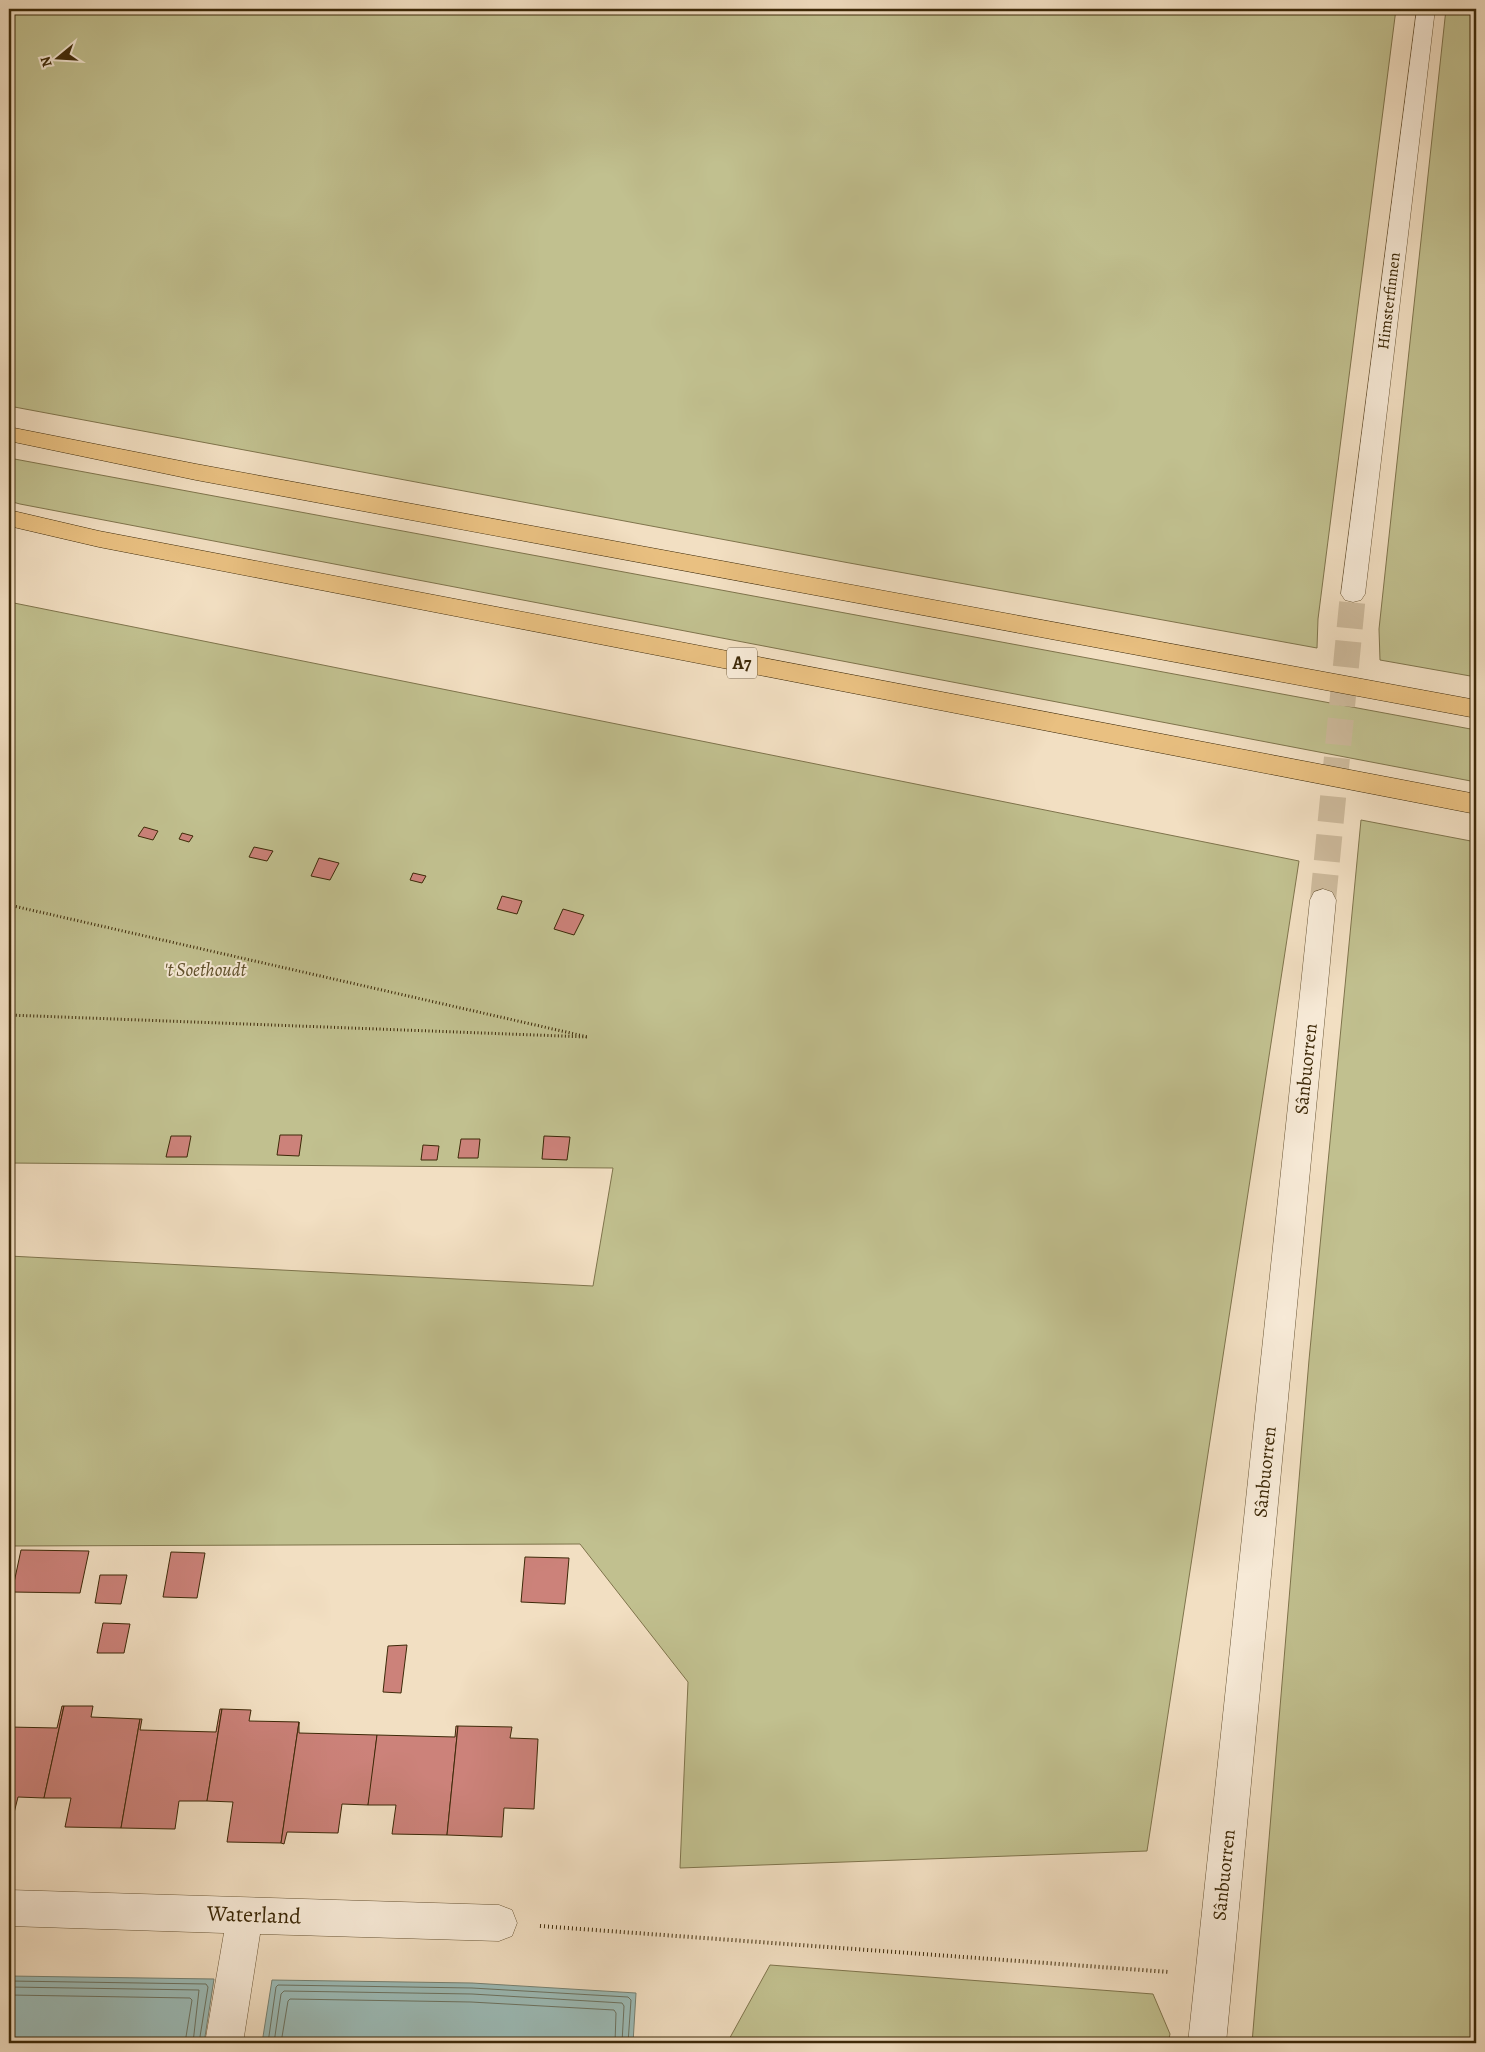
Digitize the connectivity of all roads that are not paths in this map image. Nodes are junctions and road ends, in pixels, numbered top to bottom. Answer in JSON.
{"nodes":[{"id":1,"x":1426,"y":9,"type":"edge"},
{"id":2,"x":9,"y":434,"type":"edge"},
{"id":3,"x":9,"y":518,"type":"edge"},
{"id":4,"x":1352,"y":594,"type":"tunnel mouth"},
{"id":5,"x":1476,"y":709,"type":"edge"},
{"id":6,"x":1476,"y":804,"type":"edge"},
{"id":7,"x":1322,"y":900,"type":"tunnel mouth"},
{"id":8,"x":9,"y":1908,"type":"edge"},
{"id":9,"x":499,"y":1923,"type":"road end"},
{"id":10,"x":242,"y":1931,"type":"junction"},
{"id":11,"x":224,"y":2043,"type":"edge"},
{"id":12,"x":1207,"y":2043,"type":"edge"}],
"edges":[{"from":1,"to":4,"type":"street","name":"Himsterfinnen"},
{"from":2,"to":5,"type":"highway"},
{"from":3,"to":6,"type":"highway","number":"A7"},
{"from":7,"to":12,"type":"street","name":"Sânbuorren"},
{"from":8,"to":10,"type":"street","name":"Waterland"},
{"from":9,"to":10,"type":"street","name":"Waterland"},
{"from":10,"to":11,"type":"street"}]}
